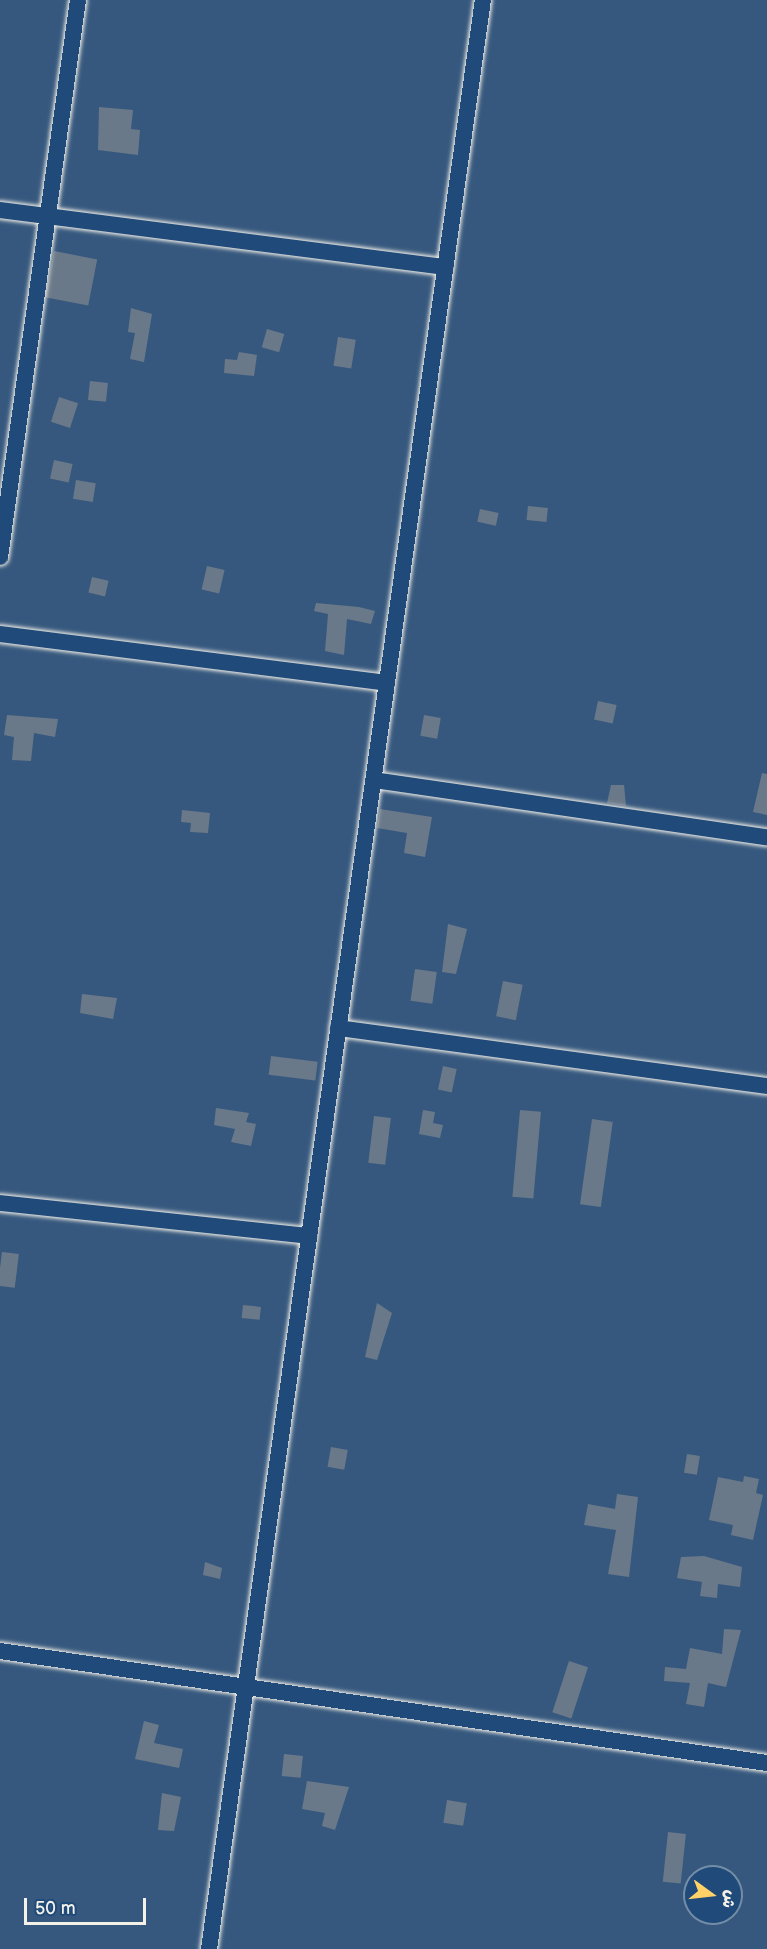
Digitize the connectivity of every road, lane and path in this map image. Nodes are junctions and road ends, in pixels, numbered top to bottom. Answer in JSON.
{"nodes":[{"id":1,"x":78,"y":0,"type":"edge"},
{"id":2,"x":483,"y":0,"type":"edge"},
{"id":3,"x":0,"y":210,"type":"edge"},
{"id":4,"x":48,"y":216,"type":"junction"},
{"id":5,"x":445,"y":267,"type":"junction"},
{"id":6,"x":0,"y":557,"type":"edge"},
{"id":7,"x":0,"y":634,"type":"edge"},
{"id":8,"x":387,"y":683,"type":"junction"},
{"id":9,"x":374,"y":780,"type":"junction"},
{"id":10,"x":767,"y":837,"type":"edge"},
{"id":11,"x":338,"y":1028,"type":"junction"},
{"id":12,"x":767,"y":1086,"type":"edge"},
{"id":13,"x":0,"y":1203,"type":"edge"},
{"id":14,"x":309,"y":1236,"type":"junction"},
{"id":15,"x":0,"y":1651,"type":"edge"},
{"id":16,"x":246,"y":1687,"type":"junction"},
{"id":17,"x":767,"y":1763,"type":"edge"},
{"id":18,"x":209,"y":1949,"type":"edge"}],
"edges":[{"from":1,"to":4,"type":"street"},
{"from":2,"to":5,"type":"street"},
{"from":3,"to":4,"type":"street"},
{"from":4,"to":5,"type":"street"},
{"from":4,"to":6,"type":"street"},
{"from":5,"to":8,"type":"street"},
{"from":7,"to":8,"type":"street"},
{"from":8,"to":9,"type":"street"},
{"from":9,"to":10,"type":"street"},
{"from":9,"to":11,"type":"street"},
{"from":11,"to":12,"type":"street"},
{"from":11,"to":14,"type":"street"},
{"from":13,"to":14,"type":"street"},
{"from":14,"to":16,"type":"street"},
{"from":15,"to":16,"type":"street"},
{"from":16,"to":17,"type":"street"},
{"from":16,"to":18,"type":"street"}]}
